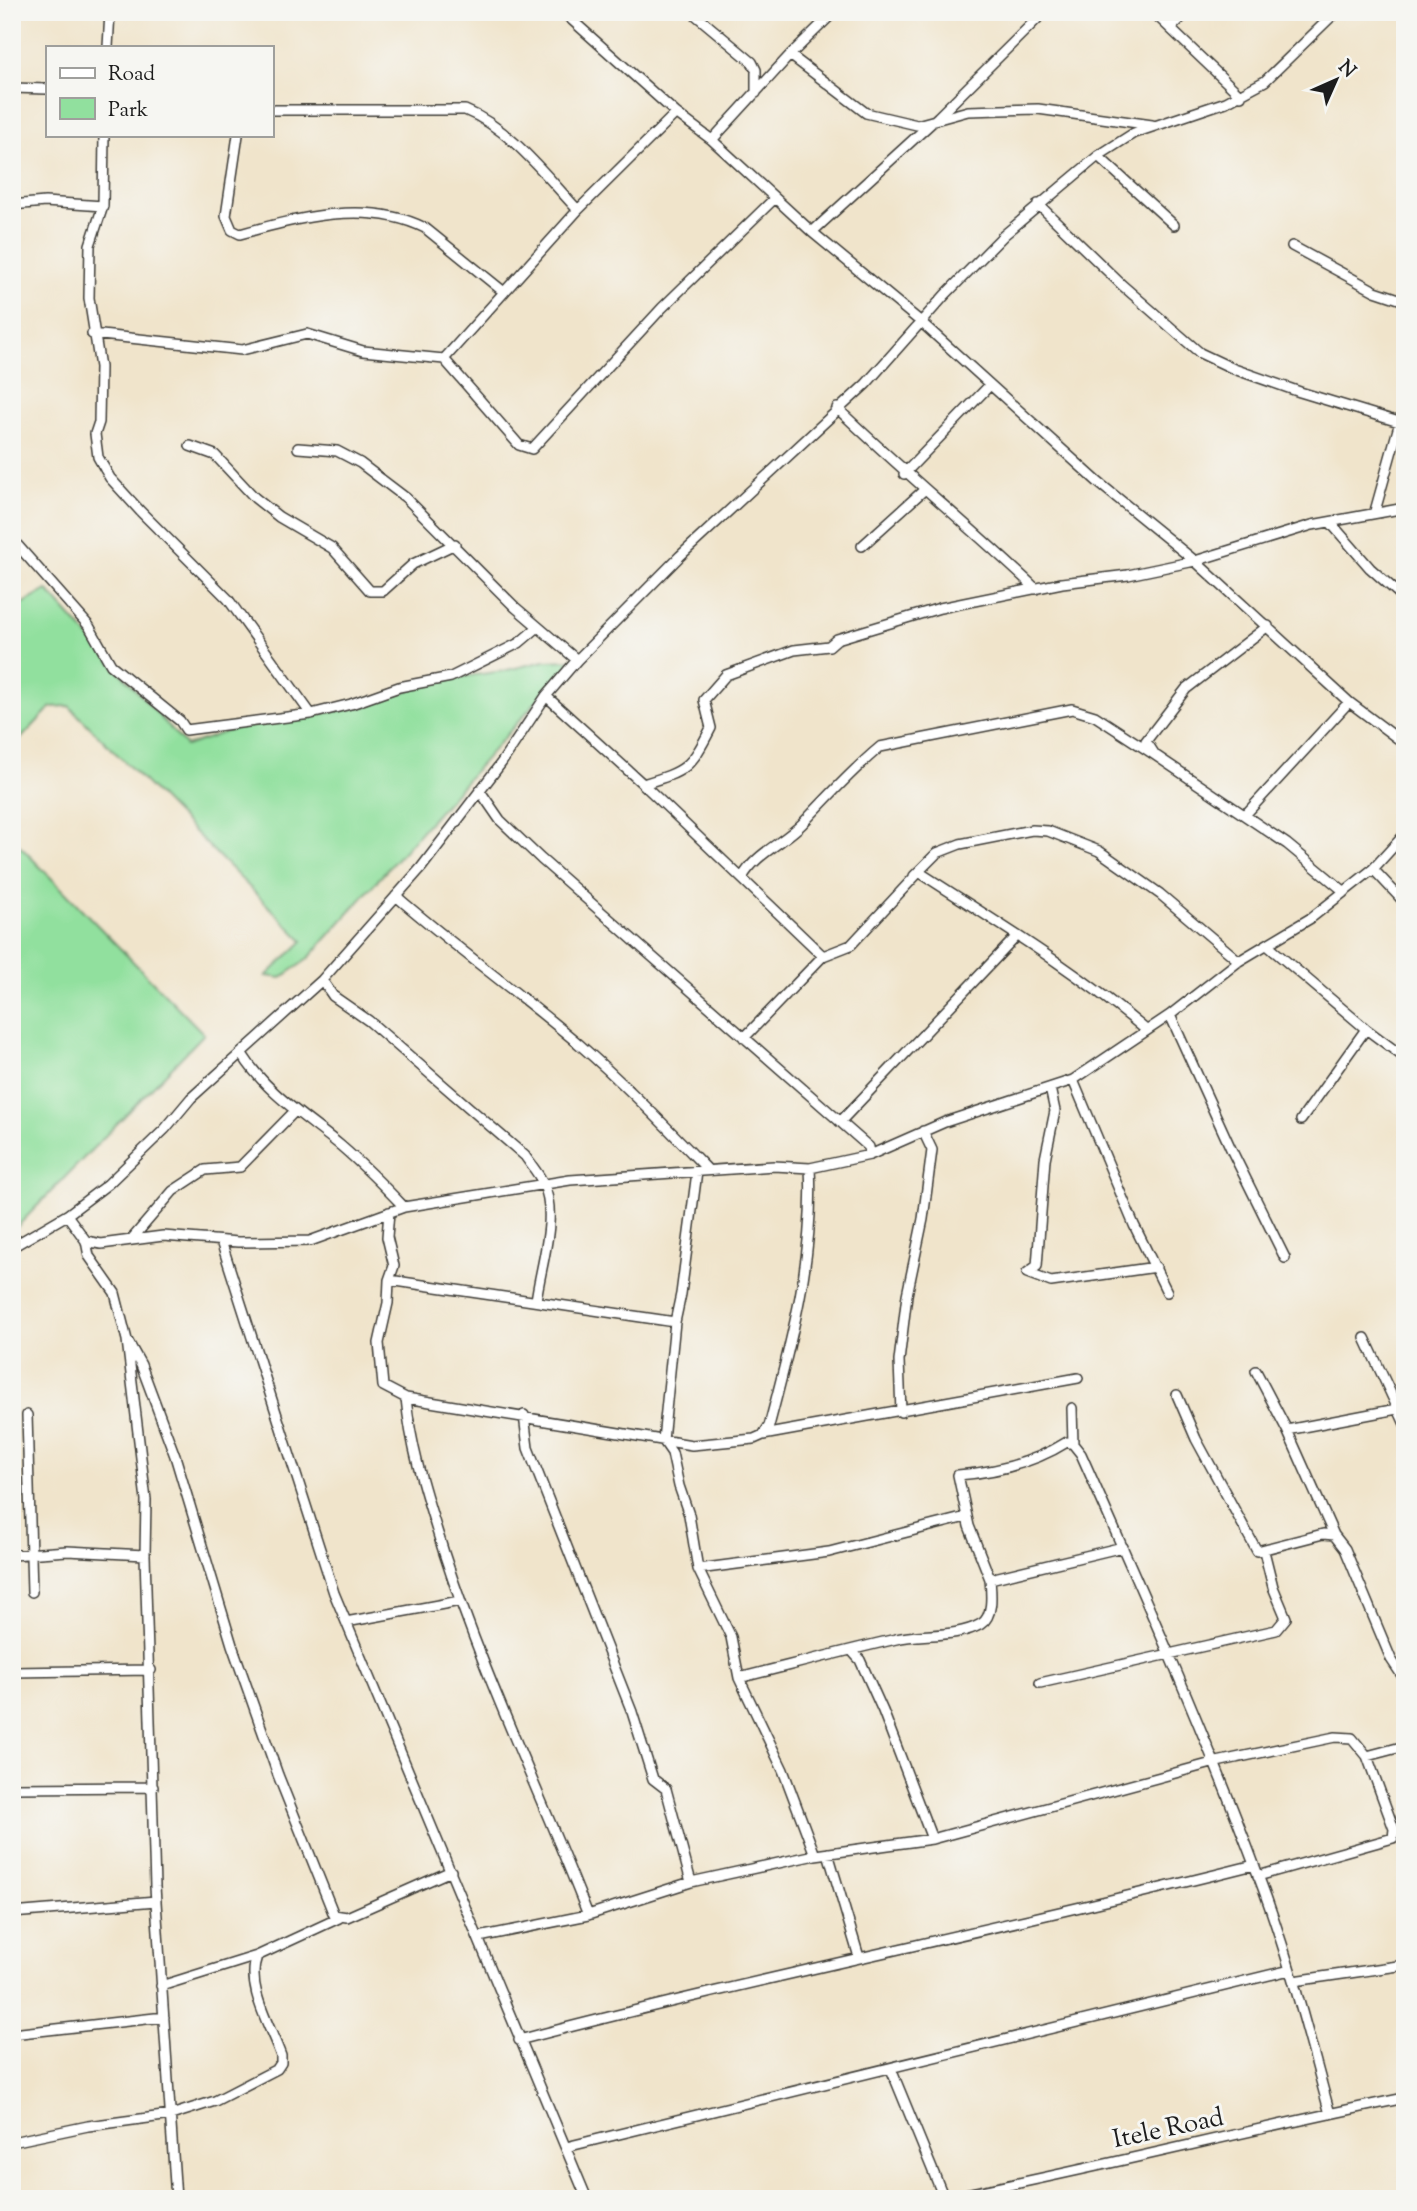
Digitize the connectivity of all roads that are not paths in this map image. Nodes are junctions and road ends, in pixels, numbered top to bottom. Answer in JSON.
{"nodes":[{"id":1,"x":110,"y":12,"type":"edge"},
{"id":2,"x":563,"y":12,"type":"edge"},
{"id":3,"x":692,"y":12,"type":"edge"},
{"id":4,"x":834,"y":12,"type":"edge"},
{"id":5,"x":1044,"y":12,"type":"edge"},
{"id":6,"x":1153,"y":12,"type":"edge"},
{"id":7,"x":1187,"y":12,"type":"edge"},
{"id":8,"x":1336,"y":12,"type":"edge"},
{"id":9,"x":1171,"y":28,"type":"junction"},
{"id":10,"x":108,"y":46,"type":"edge"},
{"id":11,"x":790,"y":55,"type":"junction"},
{"id":12,"x":12,"y":88,"type":"edge"},
{"id":13,"x":46,"y":89,"type":"edge"},
{"id":14,"x":756,"y":93,"type":"junction"},
{"id":15,"x":1241,"y":96,"type":"junction"},
{"id":16,"x":273,"y":110,"type":"edge"},
{"id":17,"x":676,"y":113,"type":"junction"},
{"id":18,"x":938,"y":117,"type":"junction"},
{"id":19,"x":1117,"y":120,"type":"junction"},
{"id":20,"x":1157,"y":126,"type":"junction"},
{"id":21,"x":1134,"y":133,"type":"junction"},
{"id":22,"x":104,"y":136,"type":"edge"},
{"id":23,"x":238,"y":136,"type":"edge"},
{"id":24,"x":712,"y":140,"type":"junction"},
{"id":25,"x":1098,"y":156,"type":"junction"},
{"id":26,"x":775,"y":198,"type":"junction"},
{"id":27,"x":1038,"y":204,"type":"junction"},
{"id":28,"x":12,"y":205,"type":"edge"},
{"id":29,"x":103,"y":206,"type":"junction"},
{"id":30,"x":578,"y":210,"type":"junction"},
{"id":31,"x":1174,"y":225,"type":"dead end"},
{"id":32,"x":812,"y":232,"type":"junction"},
{"id":33,"x":1292,"y":246,"type":"dead end"},
{"id":34,"x":505,"y":292,"type":"junction"},
{"id":35,"x":1405,"y":301,"type":"edge"},
{"id":36,"x":921,"y":322,"type":"junction"},
{"id":37,"x":92,"y":334,"type":"junction"},
{"id":38,"x":444,"y":359,"type":"junction"},
{"id":39,"x":989,"y":386,"type":"junction"},
{"id":40,"x":1405,"y":404,"type":"edge"},
{"id":41,"x":837,"y":408,"type":"junction"},
{"id":42,"x":1399,"y":422,"type":"junction"},
{"id":43,"x":190,"y":446,"type":"dead end"},
{"id":44,"x":298,"y":448,"type":"dead end"},
{"id":45,"x":904,"y":474,"type":"junction"},
{"id":46,"x":924,"y":490,"type":"junction"},
{"id":47,"x":1405,"y":508,"type":"edge"},
{"id":48,"x":1375,"y":511,"type":"junction"},
{"id":49,"x":1330,"y":522,"type":"junction"},
{"id":50,"x":12,"y":539,"type":"edge"},
{"id":51,"x":455,"y":544,"type":"junction"},
{"id":52,"x":862,"y":546,"type":"dead end"},
{"id":53,"x":1195,"y":561,"type":"junction"},
{"id":54,"x":1036,"y":589,"type":"junction"},
{"id":55,"x":1405,"y":599,"type":"edge"},
{"id":56,"x":1268,"y":626,"type":"junction"},
{"id":57,"x":538,"y":627,"type":"junction"},
{"id":58,"x":577,"y":660,"type":"junction"},
{"id":59,"x":546,"y":696,"type":"junction"},
{"id":60,"x":1349,"y":702,"type":"junction"},
{"id":61,"x":311,"y":714,"type":"junction"},
{"id":62,"x":1405,"y":744,"type":"edge"},
{"id":63,"x":1155,"y":755,"type":"junction"},
{"id":64,"x":643,"y":784,"type":"junction"},
{"id":65,"x":480,"y":791,"type":"junction"},
{"id":66,"x":1245,"y":815,"type":"junction"},
{"id":67,"x":1405,"y":834,"type":"edge"},
{"id":68,"x":1373,"y":869,"type":"junction"},
{"id":69,"x":742,"y":878,"type":"junction"},
{"id":70,"x":911,"y":879,"type":"junction"},
{"id":71,"x":1345,"y":892,"type":"junction"},
{"id":72,"x":396,"y":896,"type":"junction"},
{"id":73,"x":1405,"y":903,"type":"edge"},
{"id":74,"x":1016,"y":937,"type":"junction"},
{"id":75,"x":1267,"y":944,"type":"junction"},
{"id":76,"x":823,"y":956,"type":"junction"},
{"id":77,"x":1239,"y":961,"type":"junction"},
{"id":78,"x":322,"y":980,"type":"junction"},
{"id":79,"x":1170,"y":1015,"type":"junction"},
{"id":80,"x":1366,"y":1029,"type":"junction"},
{"id":81,"x":1146,"y":1030,"type":"junction"},
{"id":82,"x":744,"y":1038,"type":"junction"},
{"id":83,"x":242,"y":1054,"type":"junction"},
{"id":84,"x":1405,"y":1058,"type":"edge"},
{"id":85,"x":1073,"y":1080,"type":"junction"},
{"id":86,"x":1050,"y":1088,"type":"junction"},
{"id":87,"x":294,"y":1112,"type":"junction"},
{"id":88,"x":1301,"y":1121,"type":"dead end"},
{"id":89,"x":841,"y":1122,"type":"junction"},
{"id":90,"x":923,"y":1131,"type":"junction"},
{"id":91,"x":870,"y":1155,"type":"junction"},
{"id":92,"x":810,"y":1168,"type":"junction"},
{"id":93,"x":702,"y":1171,"type":"junction"},
{"id":94,"x":544,"y":1184,"type":"junction"},
{"id":95,"x":404,"y":1207,"type":"junction"},
{"id":96,"x":389,"y":1212,"type":"junction"},
{"id":97,"x":67,"y":1215,"type":"junction"},
{"id":98,"x":86,"y":1241,"type":"junction"},
{"id":99,"x":130,"y":1241,"type":"junction"},
{"id":100,"x":220,"y":1241,"type":"junction"},
{"id":101,"x":12,"y":1247,"type":"edge"},
{"id":102,"x":1285,"y":1258,"type":"dead end"},
{"id":103,"x":1156,"y":1267,"type":"junction"},
{"id":104,"x":389,"y":1280,"type":"junction"},
{"id":105,"x":1167,"y":1292,"type":"dead end"},
{"id":106,"x":536,"y":1301,"type":"junction"},
{"id":107,"x":675,"y":1322,"type":"junction"},
{"id":108,"x":1365,"y":1338,"type":"dead end"},
{"id":109,"x":127,"y":1340,"type":"junction"},
{"id":110,"x":1256,"y":1371,"type":"dead end"},
{"id":111,"x":1078,"y":1378,"type":"dead end"},
{"id":112,"x":1177,"y":1395,"type":"dead end"},
{"id":113,"x":406,"y":1398,"type":"junction"},
{"id":114,"x":1072,"y":1408,"type":"dead end"},
{"id":115,"x":1397,"y":1409,"type":"junction"},
{"id":116,"x":901,"y":1412,"type":"junction"},
{"id":117,"x":27,"y":1415,"type":"dead end"},
{"id":118,"x":524,"y":1415,"type":"junction"},
{"id":119,"x":1405,"y":1424,"type":"edge"},
{"id":120,"x":1287,"y":1430,"type":"junction"},
{"id":121,"x":763,"y":1435,"type":"junction"},
{"id":122,"x":663,"y":1440,"type":"junction"},
{"id":123,"x":1073,"y":1444,"type":"junction"},
{"id":124,"x":966,"y":1517,"type":"junction"},
{"id":125,"x":1334,"y":1535,"type":"junction"},
{"id":126,"x":1123,"y":1547,"type":"junction"},
{"id":127,"x":1264,"y":1551,"type":"junction"},
{"id":128,"x":31,"y":1553,"type":"junction"},
{"id":129,"x":12,"y":1555,"type":"edge"},
{"id":130,"x":145,"y":1555,"type":"junction"},
{"id":131,"x":698,"y":1570,"type":"junction"},
{"id":132,"x":990,"y":1579,"type":"junction"},
{"id":133,"x":32,"y":1592,"type":"dead end"},
{"id":134,"x":460,"y":1601,"type":"junction"},
{"id":135,"x":346,"y":1622,"type":"junction"},
{"id":136,"x":852,"y":1651,"type":"junction"},
{"id":137,"x":1167,"y":1654,"type":"junction"},
{"id":138,"x":151,"y":1670,"type":"junction"},
{"id":139,"x":12,"y":1672,"type":"edge"},
{"id":140,"x":739,"y":1678,"type":"junction"},
{"id":141,"x":1405,"y":1681,"type":"edge"},
{"id":142,"x":1040,"y":1683,"type":"dead end"},
{"id":143,"x":1405,"y":1746,"type":"edge"},
{"id":144,"x":1367,"y":1756,"type":"junction"},
{"id":145,"x":1212,"y":1763,"type":"junction"},
{"id":146,"x":153,"y":1787,"type":"junction"},
{"id":147,"x":12,"y":1788,"type":"edge"},
{"id":148,"x":932,"y":1839,"type":"junction"},
{"id":149,"x":828,"y":1853,"type":"junction"},
{"id":150,"x":815,"y":1855,"type":"junction"},
{"id":151,"x":1254,"y":1865,"type":"junction"},
{"id":152,"x":451,"y":1871,"type":"junction"},
{"id":153,"x":1258,"y":1876,"type":"junction"},
{"id":154,"x":691,"y":1882,"type":"junction"},
{"id":155,"x":156,"y":1901,"type":"junction"},
{"id":156,"x":12,"y":1913,"type":"edge"},
{"id":157,"x":589,"y":1915,"type":"junction"},
{"id":158,"x":340,"y":1918,"type":"junction"},
{"id":159,"x":479,"y":1937,"type":"junction"},
{"id":160,"x":257,"y":1956,"type":"junction"},
{"id":161,"x":859,"y":1957,"type":"junction"},
{"id":162,"x":1405,"y":1965,"type":"edge"},
{"id":163,"x":1290,"y":1970,"type":"junction"},
{"id":164,"x":1294,"y":1981,"type":"junction"},
{"id":165,"x":161,"y":1986,"type":"junction"},
{"id":166,"x":164,"y":2017,"type":"junction"},
{"id":167,"x":12,"y":2034,"type":"edge"},
{"id":168,"x":519,"y":2040,"type":"junction"},
{"id":169,"x":891,"y":2069,"type":"junction"},
{"id":170,"x":1405,"y":2098,"type":"edge"},
{"id":171,"x":1330,"y":2114,"type":"junction"},
{"id":172,"x":171,"y":2115,"type":"junction"},
{"id":173,"x":12,"y":2142,"type":"edge"},
{"id":174,"x":566,"y":2147,"type":"junction"},
{"id":175,"x":942,"y":2198,"type":"edge"},
{"id":176,"x":176,"y":2199,"type":"edge"},
{"id":177,"x":587,"y":2199,"type":"edge"}],
"edges":[{"from":1,"to":10,"type":"street"},
{"from":2,"to":17,"type":"street"},
{"from":3,"to":14,"type":"street"},
{"from":4,"to":11,"type":"street"},
{"from":5,"to":18,"type":"street"},
{"from":6,"to":9,"type":"street"},
{"from":7,"to":9,"type":"street"},
{"from":8,"to":15,"type":"street"},
{"from":9,"to":15,"type":"street"},
{"from":11,"to":14,"type":"street"},
{"from":11,"to":18,"type":"street"},
{"from":12,"to":13,"type":"street"},
{"from":14,"to":24,"type":"street"},
{"from":15,"to":20,"type":"street"},
{"from":16,"to":30,"type":"street"},
{"from":17,"to":24,"type":"street"},
{"from":17,"to":30,"type":"street"},
{"from":18,"to":19,"type":"street"},
{"from":18,"to":32,"type":"street"},
{"from":19,"to":20,"type":"street"},
{"from":19,"to":21,"type":"street"},
{"from":20,"to":21,"type":"street"},
{"from":21,"to":25,"type":"street"},
{"from":22,"to":29,"type":"street"},
{"from":23,"to":34,"type":"street"},
{"from":24,"to":26,"type":"street"},
{"from":25,"to":27,"type":"street"},
{"from":25,"to":31,"type":"street"},
{"from":26,"to":32,"type":"street"},
{"from":26,"to":38,"type":"street"},
{"from":27,"to":36,"type":"street"},
{"from":27,"to":42,"type":"street"},
{"from":28,"to":29,"type":"street"},
{"from":29,"to":37,"type":"street"},
{"from":30,"to":34,"type":"street"},
{"from":32,"to":36,"type":"street"},
{"from":33,"to":35,"type":"street"},
{"from":34,"to":38,"type":"street"},
{"from":36,"to":39,"type":"street"},
{"from":36,"to":41,"type":"street"},
{"from":37,"to":38,"type":"street"},
{"from":37,"to":61,"type":"street"},
{"from":39,"to":45,"type":"street"},
{"from":39,"to":53,"type":"street"},
{"from":40,"to":42,"type":"street"},
{"from":41,"to":45,"type":"street"},
{"from":41,"to":58,"type":"street"},
{"from":42,"to":48,"type":"street"},
{"from":43,"to":51,"type":"street"},
{"from":44,"to":51,"type":"street"},
{"from":45,"to":46,"type":"street"},
{"from":46,"to":52,"type":"street"},
{"from":46,"to":54,"type":"street"},
{"from":47,"to":48,"type":"street"},
{"from":48,"to":49,"type":"street"},
{"from":49,"to":53,"type":"street"},
{"from":49,"to":55,"type":"street"},
{"from":50,"to":61,"type":"street"},
{"from":51,"to":57,"type":"street"},
{"from":53,"to":54,"type":"street"},
{"from":53,"to":56,"type":"street"},
{"from":54,"to":64,"type":"street"},
{"from":56,"to":60,"type":"street"},
{"from":56,"to":63,"type":"street"},
{"from":57,"to":58,"type":"street"},
{"from":57,"to":61,"type":"street"},
{"from":58,"to":59,"type":"street"},
{"from":59,"to":64,"type":"street"},
{"from":59,"to":65,"type":"street"},
{"from":60,"to":62,"type":"street"},
{"from":60,"to":66,"type":"street"},
{"from":63,"to":66,"type":"street"},
{"from":63,"to":69,"type":"street"},
{"from":64,"to":69,"type":"street"},
{"from":65,"to":72,"type":"street"},
{"from":65,"to":82,"type":"street"},
{"from":66,"to":71,"type":"street"},
{"from":67,"to":68,"type":"street"},
{"from":68,"to":71,"type":"street"},
{"from":68,"to":73,"type":"street"},
{"from":69,"to":76,"type":"street"},
{"from":70,"to":74,"type":"street"},
{"from":70,"to":76,"type":"street"},
{"from":70,"to":77,"type":"street"},
{"from":71,"to":75,"type":"street"},
{"from":72,"to":78,"type":"street"},
{"from":72,"to":93,"type":"street"},
{"from":74,"to":81,"type":"street"},
{"from":74,"to":89,"type":"street"},
{"from":75,"to":77,"type":"street"},
{"from":75,"to":80,"type":"street"},
{"from":76,"to":82,"type":"street"},
{"from":77,"to":79,"type":"street"},
{"from":78,"to":83,"type":"street"},
{"from":78,"to":94,"type":"street"},
{"from":79,"to":81,"type":"street"},
{"from":79,"to":102,"type":"street"},
{"from":80,"to":84,"type":"street"},
{"from":80,"to":88,"type":"street"},
{"from":81,"to":85,"type":"street"},
{"from":82,"to":89,"type":"street"},
{"from":83,"to":87,"type":"street"},
{"from":83,"to":97,"type":"street"},
{"from":85,"to":86,"type":"street"},
{"from":85,"to":103,"type":"street"},
{"from":86,"to":90,"type":"street"},
{"from":86,"to":103,"type":"street"},
{"from":87,"to":95,"type":"street"},
{"from":87,"to":99,"type":"street"},
{"from":89,"to":91,"type":"street"},
{"from":90,"to":91,"type":"street"},
{"from":90,"to":116,"type":"street"},
{"from":91,"to":92,"type":"street"},
{"from":92,"to":93,"type":"street"},
{"from":92,"to":121,"type":"street"},
{"from":93,"to":94,"type":"street"},
{"from":93,"to":107,"type":"street"},
{"from":94,"to":95,"type":"street"},
{"from":94,"to":106,"type":"street"},
{"from":95,"to":96,"type":"street"},
{"from":96,"to":100,"type":"street"},
{"from":96,"to":104,"type":"street"},
{"from":97,"to":98,"type":"street"},
{"from":97,"to":101,"type":"street"},
{"from":98,"to":99,"type":"street"},
{"from":98,"to":109,"type":"street"},
{"from":99,"to":100,"type":"street"},
{"from":100,"to":135,"type":"street"},
{"from":103,"to":105,"type":"street"},
{"from":104,"to":106,"type":"street"},
{"from":104,"to":113,"type":"street"},
{"from":106,"to":107,"type":"street"},
{"from":107,"to":122,"type":"street"},
{"from":108,"to":115,"type":"street"},
{"from":109,"to":130,"type":"street"},
{"from":109,"to":158,"type":"street"},
{"from":110,"to":120,"type":"street"},
{"from":111,"to":116,"type":"street"},
{"from":112,"to":127,"type":"street"},
{"from":113,"to":118,"type":"street"},
{"from":113,"to":134,"type":"street"},
{"from":114,"to":123,"type":"street"},
{"from":115,"to":119,"type":"street"},
{"from":115,"to":120,"type":"street"},
{"from":116,"to":121,"type":"street"},
{"from":117,"to":128,"type":"street"},
{"from":118,"to":122,"type":"street"},
{"from":118,"to":154,"type":"street"},
{"from":120,"to":125,"type":"street"},
{"from":121,"to":122,"type":"street"},
{"from":122,"to":131,"type":"street"},
{"from":123,"to":124,"type":"street"},
{"from":123,"to":126,"type":"street"},
{"from":124,"to":131,"type":"street"},
{"from":124,"to":132,"type":"street"},
{"from":125,"to":127,"type":"street"},
{"from":125,"to":141,"type":"street"},
{"from":126,"to":132,"type":"street"},
{"from":126,"to":137,"type":"street"},
{"from":127,"to":137,"type":"street"},
{"from":128,"to":129,"type":"street"},
{"from":128,"to":130,"type":"street"},
{"from":128,"to":133,"type":"street"},
{"from":130,"to":138,"type":"street"},
{"from":131,"to":140,"type":"street"},
{"from":132,"to":136,"type":"street"},
{"from":134,"to":135,"type":"street"},
{"from":134,"to":157,"type":"street"},
{"from":135,"to":152,"type":"street"},
{"from":136,"to":140,"type":"street"},
{"from":136,"to":148,"type":"street"},
{"from":137,"to":142,"type":"street"},
{"from":137,"to":145,"type":"street"},
{"from":138,"to":139,"type":"street"},
{"from":138,"to":146,"type":"street"},
{"from":140,"to":150,"type":"street"},
{"from":143,"to":144,"type":"street"},
{"from":144,"to":145,"type":"street"},
{"from":144,"to":153,"type":"street"},
{"from":145,"to":148,"type":"street"},
{"from":145,"to":151,"type":"street"},
{"from":146,"to":147,"type":"street"},
{"from":146,"to":155,"type":"street"},
{"from":148,"to":149,"type":"street"},
{"from":149,"to":150,"type":"street"},
{"from":149,"to":161,"type":"street"},
{"from":150,"to":154,"type":"street"},
{"from":151,"to":153,"type":"street"},
{"from":151,"to":161,"type":"street"},
{"from":152,"to":158,"type":"street"},
{"from":152,"to":159,"type":"street"},
{"from":153,"to":163,"type":"street"},
{"from":154,"to":157,"type":"street"},
{"from":155,"to":156,"type":"street"},
{"from":155,"to":165,"type":"street"},
{"from":157,"to":159,"type":"street"},
{"from":158,"to":160,"type":"street"},
{"from":159,"to":168,"type":"street"},
{"from":160,"to":165,"type":"street"},
{"from":160,"to":172,"type":"street"},
{"from":161,"to":168,"type":"street"},
{"from":162,"to":164,"type":"street"},
{"from":163,"to":164,"type":"street"},
{"from":163,"to":169,"type":"street"},
{"from":164,"to":171,"type":"street"},
{"from":165,"to":166,"type":"street"},
{"from":166,"to":167,"type":"street"},
{"from":166,"to":172,"type":"street"},
{"from":168,"to":174,"type":"street"},
{"from":169,"to":174,"type":"street"},
{"from":169,"to":175,"type":"street"},
{"from":170,"to":171,"type":"street","name":"Itele Road"},
{"from":171,"to":175,"type":"street","name":"Itele Road"},
{"from":172,"to":173,"type":"street"},
{"from":172,"to":176,"type":"street"},
{"from":174,"to":177,"type":"street"}]}
